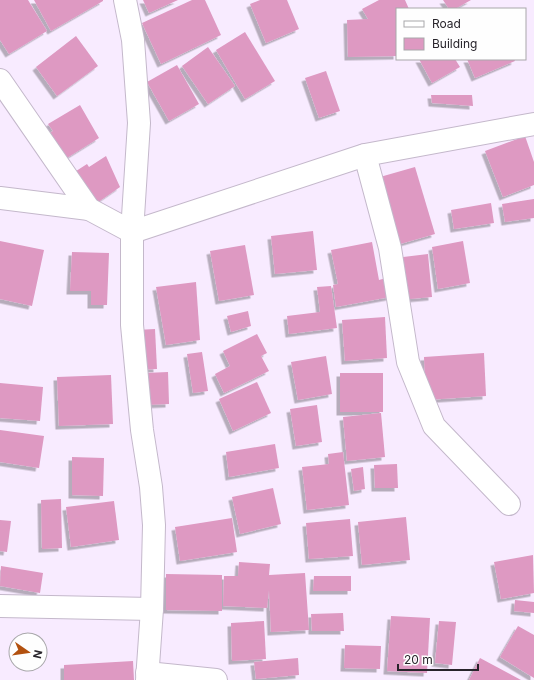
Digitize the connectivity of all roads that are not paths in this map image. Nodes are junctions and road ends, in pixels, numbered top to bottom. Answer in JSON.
{"nodes":[{"id":1,"x":125,"y":0,"type":"edge"},
{"id":2,"x":0,"y":80,"type":"edge"},
{"id":3,"x":534,"y":124,"type":"edge"},
{"id":4,"x":365,"y":155,"type":"junction"},
{"id":5,"x":0,"y":198,"type":"edge"},
{"id":6,"x":88,"y":209,"type":"junction"},
{"id":7,"x":132,"y":232,"type":"junction"},
{"id":8,"x":509,"y":504,"type":"dead end"},
{"id":9,"x":0,"y":606,"type":"edge"},
{"id":10,"x":152,"y":609,"type":"junction"},
{"id":11,"x":147,"y":676,"type":"edge"},
{"id":12,"x":216,"y":680,"type":"edge"}],
"edges":[{"from":1,"to":7,"type":"street"},
{"from":2,"to":6,"type":"street"},
{"from":3,"to":4,"type":"street"},
{"from":4,"to":7,"type":"street"},
{"from":4,"to":8,"type":"street"},
{"from":5,"to":6,"type":"street"},
{"from":6,"to":7,"type":"street"},
{"from":7,"to":10,"type":"street"},
{"from":9,"to":10,"type":"street"},
{"from":10,"to":11,"type":"street"},
{"from":11,"to":12,"type":"street"}]}
